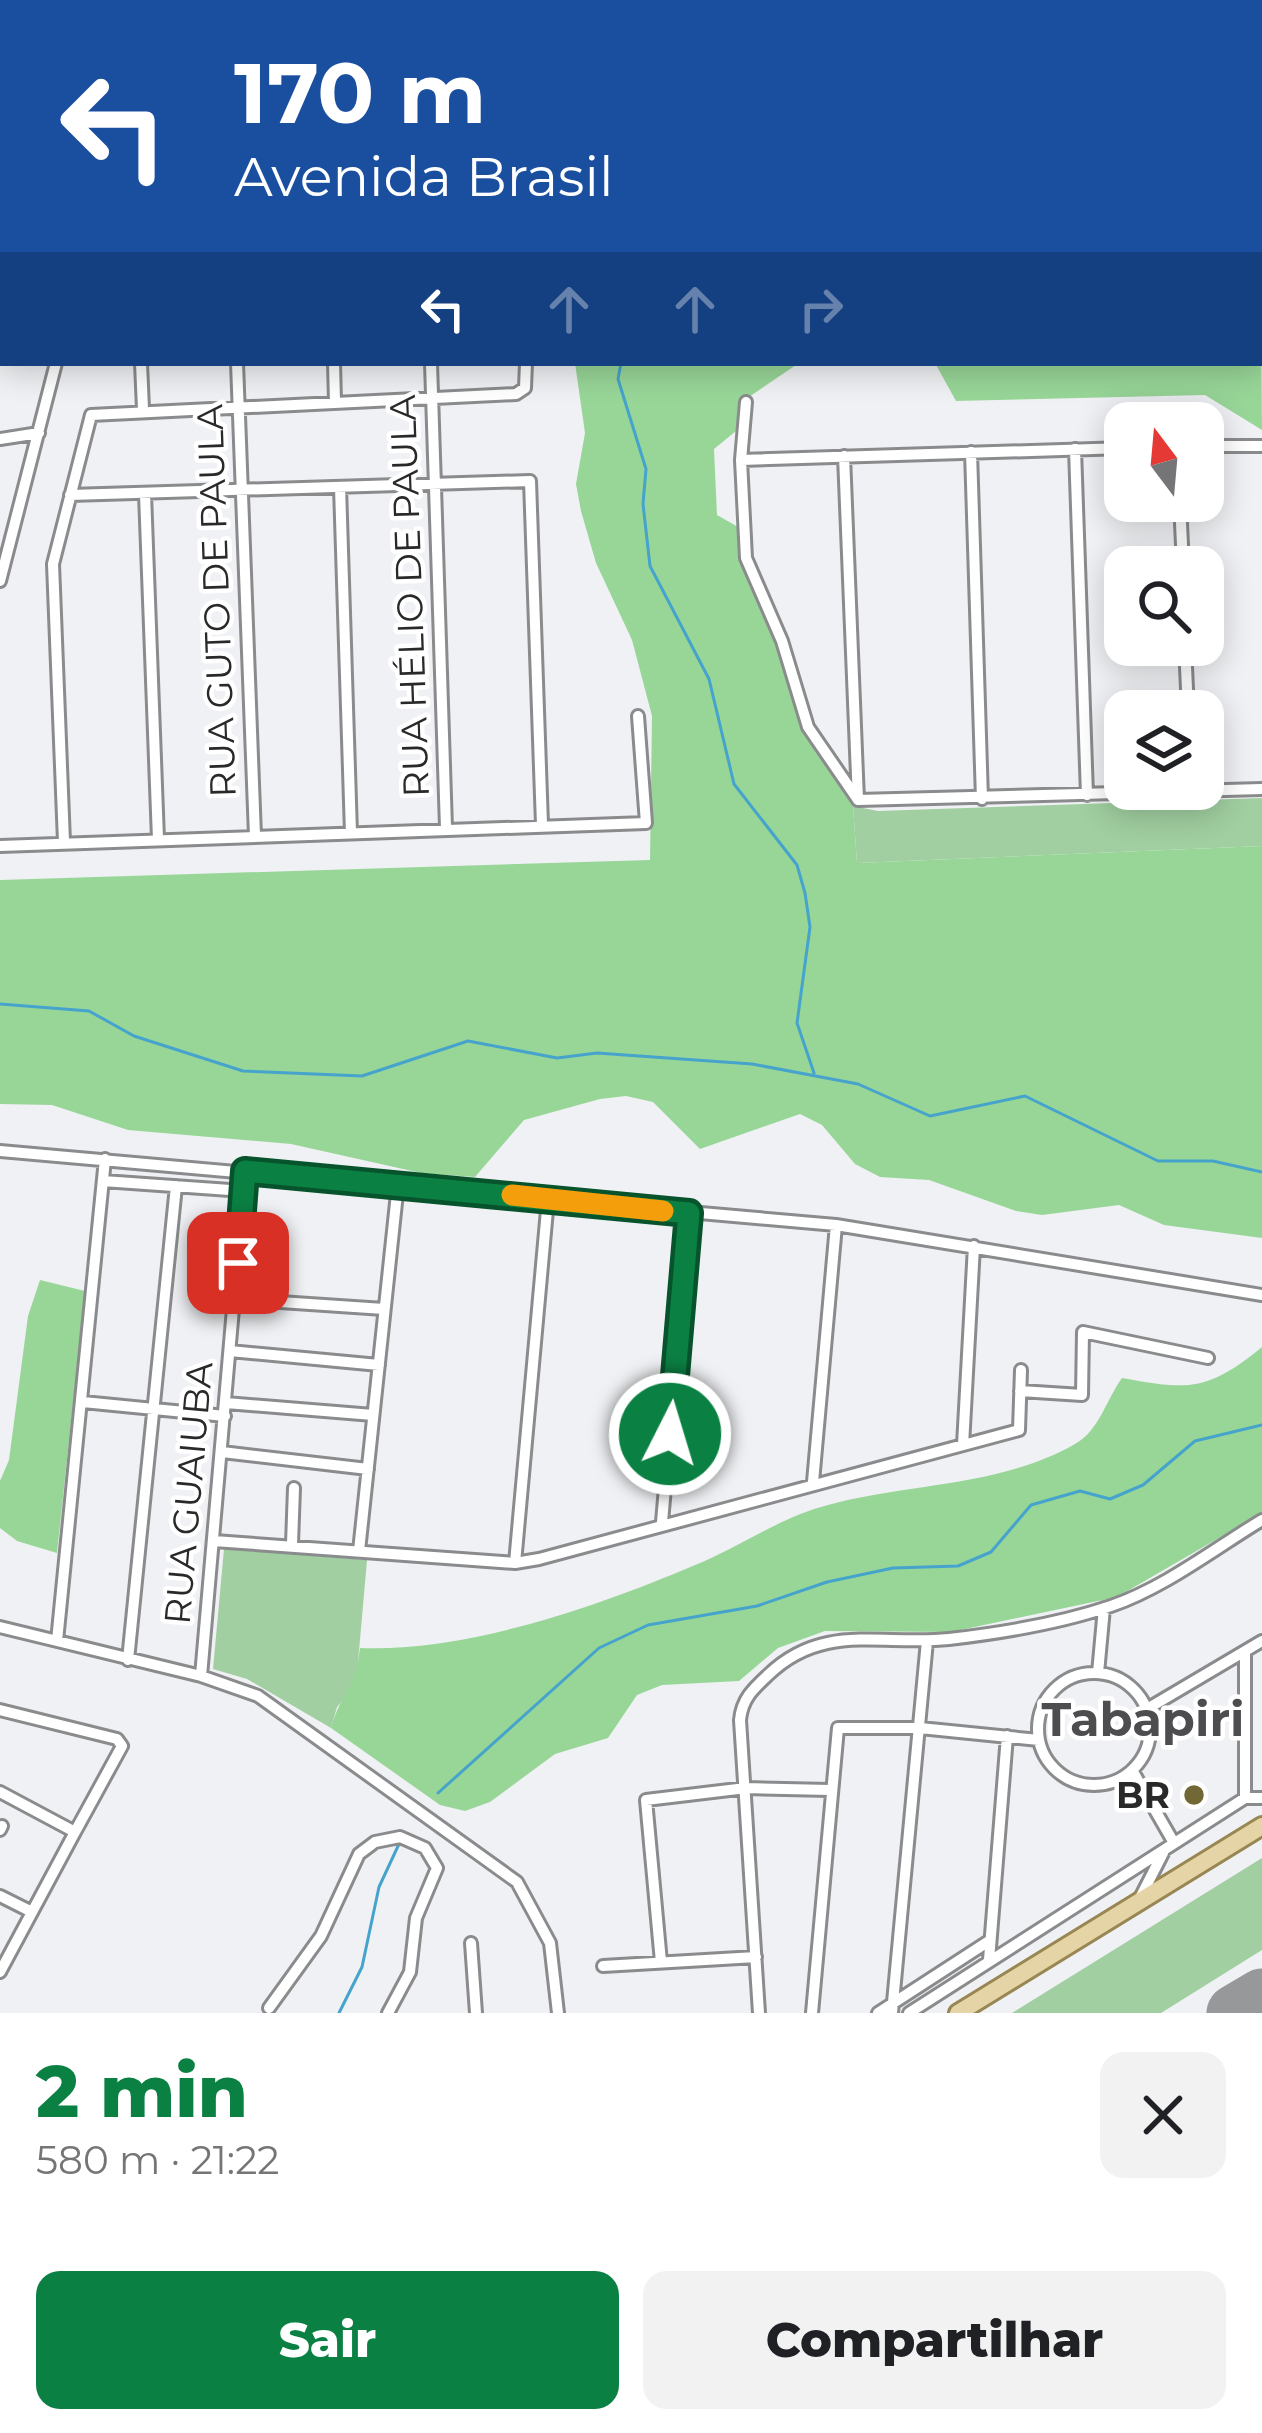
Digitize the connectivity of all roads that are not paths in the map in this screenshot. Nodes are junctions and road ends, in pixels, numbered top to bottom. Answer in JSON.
{"nodes":[{"id":1,"x":55,"y":366,"type":"edge"},
{"id":2,"x":141,"y":366,"type":"edge"},
{"id":3,"x":237,"y":366,"type":"edge"},
{"id":4,"x":334,"y":366,"type":"edge"},
{"id":5,"x":431,"y":366,"type":"edge"},
{"id":6,"x":526,"y":366,"type":"edge"},
{"id":7,"x":432,"y":399,"type":"junction"},
{"id":8,"x":335,"y":402,"type":"junction"},
{"id":9,"x":746,"y":402,"type":"dead end"},
{"id":10,"x":238,"y":405,"type":"junction"},
{"id":11,"x":142,"y":409,"type":"junction"},
{"id":12,"x":39,"y":433,"type":"junction"},
{"id":13,"x":0,"y":439,"type":"edge"},
{"id":14,"x":1224,"y":446,"type":"edge"},
{"id":15,"x":1262,"y":446,"type":"edge"},
{"id":16,"x":1104,"y":448,"type":"edge"},
{"id":17,"x":1076,"y":449,"type":"junction"},
{"id":18,"x":971,"y":452,"type":"junction"},
{"id":19,"x":844,"y":456,"type":"junction"},
{"id":20,"x":741,"y":460,"type":"junction"},
{"id":21,"x":434,"y":484,"type":"junction"},
{"id":22,"x":340,"y":487,"type":"junction"},
{"id":23,"x":243,"y":491,"type":"junction"},
{"id":24,"x":145,"y":494,"type":"junction"},
{"id":25,"x":70,"y":495,"type":"junction"},
{"id":26,"x":0,"y":581,"type":"edge"},
{"id":27,"x":638,"y":716,"type":"dead end"},
{"id":28,"x":1262,"y":789,"type":"edge"},
{"id":29,"x":1224,"y":790,"type":"edge"},
{"id":30,"x":1104,"y":794,"type":"edge"},
{"id":31,"x":1087,"y":795,"type":"junction"},
{"id":32,"x":982,"y":799,"type":"junction"},
{"id":33,"x":858,"y":800,"type":"junction"},
{"id":34,"x":542,"y":825,"type":"junction"},
{"id":35,"x":446,"y":828,"type":"junction"},
{"id":36,"x":352,"y":832,"type":"junction"},
{"id":37,"x":256,"y":836,"type":"junction"},
{"id":38,"x":158,"y":838,"type":"junction"},
{"id":39,"x":64,"y":842,"type":"junction"},
{"id":40,"x":0,"y":846,"type":"edge"},
{"id":41,"x":0,"y":1151,"type":"edge"},
{"id":42,"x":105,"y":1159,"type":"junction"},
{"id":43,"x":245,"y":1171,"type":"junction"},
{"id":44,"x":103,"y":1181,"type":"junction"},
{"id":45,"x":398,"y":1184,"type":"junction"},
{"id":46,"x":176,"y":1186,"type":"junction"},
{"id":47,"x":244,"y":1191,"type":"junction"},
{"id":48,"x":548,"y":1199,"type":"junction"},
{"id":49,"x":689,"y":1213,"type":"junction"},
{"id":50,"x":836,"y":1225,"type":"junction"},
{"id":51,"x":974,"y":1246,"type":"junction"},
{"id":52,"x":1262,"y":1295,"type":"edge"},
{"id":53,"x":235,"y":1299,"type":"junction"},
{"id":54,"x":385,"y":1309,"type":"junction"},
{"id":55,"x":230,"y":1351,"type":"junction"},
{"id":56,"x":1208,"y":1358,"type":"dead end"},
{"id":57,"x":379,"y":1365,"type":"junction"},
{"id":58,"x":1021,"y":1370,"type":"dead end"},
{"id":59,"x":1020,"y":1391,"type":"junction"},
{"id":60,"x":83,"y":1402,"type":"junction"},
{"id":61,"x":154,"y":1409,"type":"junction"},
{"id":62,"x":225,"y":1409,"type":"junction"},
{"id":63,"x":373,"y":1415,"type":"junction"},
{"id":64,"x":963,"y":1445,"type":"junction"},
{"id":65,"x":222,"y":1452,"type":"junction"},
{"id":66,"x":368,"y":1468,"type":"junction"},
{"id":67,"x":813,"y":1482,"type":"junction"},
{"id":68,"x":294,"y":1488,"type":"dead end"},
{"id":69,"x":1262,"y":1520,"type":"edge"},
{"id":70,"x":662,"y":1522,"type":"junction"},
{"id":71,"x":214,"y":1540,"type":"junction"},
{"id":72,"x":292,"y":1544,"type":"junction"},
{"id":73,"x":359,"y":1551,"type":"junction"},
{"id":74,"x":515,"y":1563,"type":"junction"},
{"id":75,"x":1105,"y":1608,"type":"junction"},
{"id":76,"x":0,"y":1627,"type":"edge"},
{"id":77,"x":57,"y":1641,"type":"junction"},
{"id":78,"x":927,"y":1641,"type":"junction"},
{"id":79,"x":1262,"y":1641,"type":"edge"},
{"id":80,"x":1245,"y":1652,"type":"junction"},
{"id":81,"x":128,"y":1660,"type":"junction"},
{"id":82,"x":1098,"y":1673,"type":"junction"},
{"id":83,"x":201,"y":1676,"type":"junction"},
{"id":84,"x":1147,"y":1709,"type":"junction"},
{"id":85,"x":0,"y":1710,"type":"edge"},
{"id":86,"x":920,"y":1728,"type":"junction"},
{"id":87,"x":1007,"y":1736,"type":"junction"},
{"id":88,"x":1039,"y":1740,"type":"junction"},
{"id":89,"x":1132,"y":1770,"type":"junction"},
{"id":90,"x":746,"y":1788,"type":"junction"},
{"id":91,"x":830,"y":1790,"type":"junction"},
{"id":92,"x":0,"y":1792,"type":"edge"},
{"id":93,"x":1245,"y":1798,"type":"junction"},
{"id":94,"x":1262,"y":1798,"type":"edge"},
{"id":95,"x":1262,"y":1826,"type":"edge"},
{"id":96,"x":75,"y":1832,"type":"junction"},
{"id":97,"x":1169,"y":1846,"type":"junction"},
{"id":98,"x":0,"y":1897,"type":"edge"},
{"id":99,"x":1138,"y":1901,"type":"junction"},
{"id":100,"x":32,"y":1912,"type":"junction"},
{"id":101,"x":989,"y":1941,"type":"junction"},
{"id":102,"x":472,"y":1943,"type":"dead end"},
{"id":103,"x":756,"y":1957,"type":"junction"},
{"id":104,"x":989,"y":1960,"type":"junction"},
{"id":105,"x":661,"y":1962,"type":"junction"},
{"id":106,"x":603,"y":1966,"type":"dead end"},
{"id":107,"x":0,"y":1972,"type":"edge"},
{"id":108,"x":269,"y":2008,"type":"dead end"},
{"id":109,"x":893,"y":2008,"type":"edge"},
{"id":110,"x":388,"y":2013,"type":"edge"},
{"id":111,"x":476,"y":2013,"type":"edge"},
{"id":112,"x":558,"y":2013,"type":"edge"},
{"id":113,"x":760,"y":2013,"type":"edge"},
{"id":114,"x":812,"y":2013,"type":"edge"},
{"id":115,"x":878,"y":2013,"type":"edge"},
{"id":116,"x":909,"y":2013,"type":"edge"},
{"id":117,"x":958,"y":2013,"type":"edge"}],
"edges":[{"from":1,"to":12,"type":"street"},
{"from":2,"to":11,"type":"street"},
{"from":3,"to":10,"type":"street","name":"RUA GUTO DE PAULA"},
{"from":4,"to":8,"type":"street","name":"RUA HÉLIO DE PAULA"},
{"from":5,"to":7,"type":"street","name":"RUA HÉLIO DE PAULA"},
{"from":6,"to":7,"type":"street"},
{"from":7,"to":8,"type":"street"},
{"from":7,"to":21,"type":"street","name":"RUA HÉLIO DE PAULA"},
{"from":8,"to":10,"type":"street"},
{"from":9,"to":20,"type":"street"},
{"from":10,"to":11,"type":"street"},
{"from":10,"to":23,"type":"street","name":"RUA GUTO DE PAULA"},
{"from":11,"to":25,"type":"street"},
{"from":12,"to":13,"type":"street"},
{"from":12,"to":26,"type":"street"},
{"from":14,"to":15,"type":"street"},
{"from":16,"to":17,"type":"street"},
{"from":17,"to":18,"type":"street"},
{"from":17,"to":31,"type":"street"},
{"from":18,"to":19,"type":"street"},
{"from":18,"to":32,"type":"street"},
{"from":19,"to":20,"type":"street"},
{"from":19,"to":33,"type":"street"},
{"from":20,"to":33,"type":"street"},
{"from":21,"to":22,"type":"street"},
{"from":21,"to":34,"type":"street"},
{"from":21,"to":35,"type":"street","name":"RUA HÉLIO DE PAULA"},
{"from":22,"to":23,"type":"street"},
{"from":22,"to":36,"type":"street"},
{"from":23,"to":24,"type":"street"},
{"from":23,"to":37,"type":"street","name":"RUA GUTO DE PAULA"},
{"from":24,"to":25,"type":"street"},
{"from":24,"to":38,"type":"street"},
{"from":25,"to":39,"type":"street"},
{"from":27,"to":34,"type":"street"},
{"from":28,"to":29,"type":"street"},
{"from":30,"to":31,"type":"street"},
{"from":31,"to":32,"type":"street"},
{"from":32,"to":33,"type":"street"},
{"from":34,"to":35,"type":"street"},
{"from":35,"to":36,"type":"street"},
{"from":36,"to":37,"type":"street"},
{"from":37,"to":38,"type":"street"},
{"from":38,"to":39,"type":"street"},
{"from":39,"to":40,"type":"street"},
{"from":41,"to":42,"type":"street"},
{"from":42,"to":43,"type":"street"},
{"from":42,"to":44,"type":"street"},
{"from":43,"to":45,"type":"street"},
{"from":43,"to":47,"type":"street","name":"RUA GUAIUBA"},
{"from":44,"to":46,"type":"street"},
{"from":44,"to":60,"type":"street"},
{"from":45,"to":48,"type":"street"},
{"from":45,"to":54,"type":"street"},
{"from":46,"to":47,"type":"street"},
{"from":46,"to":61,"type":"street"},
{"from":47,"to":53,"type":"street","name":"RUA GUAIUBA"},
{"from":48,"to":49,"type":"street"},
{"from":48,"to":74,"type":"street"},
{"from":49,"to":50,"type":"street"},
{"from":49,"to":70,"type":"street"},
{"from":50,"to":51,"type":"street"},
{"from":50,"to":67,"type":"street"},
{"from":51,"to":52,"type":"street"},
{"from":51,"to":64,"type":"street"},
{"from":53,"to":54,"type":"street"},
{"from":53,"to":55,"type":"street","name":"RUA GUAIUBA"},
{"from":54,"to":57,"type":"street"},
{"from":55,"to":57,"type":"street"},
{"from":55,"to":62,"type":"street","name":"RUA GUAIUBA"},
{"from":56,"to":59,"type":"street"},
{"from":57,"to":63,"type":"street"},
{"from":58,"to":59,"type":"street"},
{"from":59,"to":64,"type":"street"},
{"from":60,"to":61,"type":"street"},
{"from":60,"to":77,"type":"street"},
{"from":61,"to":62,"type":"street"},
{"from":61,"to":81,"type":"street"},
{"from":62,"to":63,"type":"street"},
{"from":62,"to":65,"type":"street","name":"RUA GUAIUBA"},
{"from":63,"to":66,"type":"street"},
{"from":64,"to":67,"type":"street"},
{"from":65,"to":66,"type":"street"},
{"from":65,"to":71,"type":"street","name":"RUA GUAIUBA"},
{"from":66,"to":73,"type":"street"},
{"from":67,"to":70,"type":"street"},
{"from":68,"to":72,"type":"street"},
{"from":69,"to":75,"type":"street"},
{"from":70,"to":74,"type":"street"},
{"from":71,"to":72,"type":"street"},
{"from":71,"to":83,"type":"street","name":"RUA GUAIUBA"},
{"from":72,"to":73,"type":"street"},
{"from":73,"to":74,"type":"street"},
{"from":75,"to":78,"type":"street"},
{"from":75,"to":82,"type":"street"},
{"from":76,"to":77,"type":"street"},
{"from":77,"to":81,"type":"street"},
{"from":78,"to":86,"type":"street"},
{"from":78,"to":90,"type":"street"},
{"from":79,"to":80,"type":"street"},
{"from":80,"to":84,"type":"street"},
{"from":80,"to":93,"type":"street"},
{"from":81,"to":83,"type":"street"},
{"from":82,"to":84,"type":"street"},
{"from":82,"to":88,"type":"street"},
{"from":83,"to":112,"type":"street"},
{"from":84,"to":89,"type":"street"},
{"from":85,"to":96,"type":"street"},
{"from":86,"to":87,"type":"street"},
{"from":86,"to":91,"type":"street"},
{"from":86,"to":109,"type":"street"},
{"from":87,"to":88,"type":"street"},
{"from":87,"to":101,"type":"street"},
{"from":88,"to":89,"type":"street"},
{"from":89,"to":97,"type":"street"},
{"from":90,"to":91,"type":"street"},
{"from":90,"to":103,"type":"street"},
{"from":90,"to":105,"type":"street"},
{"from":91,"to":114,"type":"street"},
{"from":92,"to":96,"type":"street"},
{"from":93,"to":94,"type":"street"},
{"from":93,"to":97,"type":"street"},
{"from":95,"to":99,"type":"main road"},
{"from":96,"to":100,"type":"street"},
{"from":97,"to":99,"type":"street"},
{"from":97,"to":104,"type":"street"},
{"from":98,"to":100,"type":"street"},
{"from":99,"to":117,"type":"main road"},
{"from":100,"to":107,"type":"street"},
{"from":101,"to":104,"type":"street"},
{"from":101,"to":109,"type":"street"},
{"from":102,"to":111,"type":"street"},
{"from":103,"to":105,"type":"street"},
{"from":103,"to":113,"type":"street"},
{"from":104,"to":116,"type":"street"},
{"from":105,"to":106,"type":"street"},
{"from":108,"to":110,"type":"street"},
{"from":109,"to":115,"type":"street"}]}
